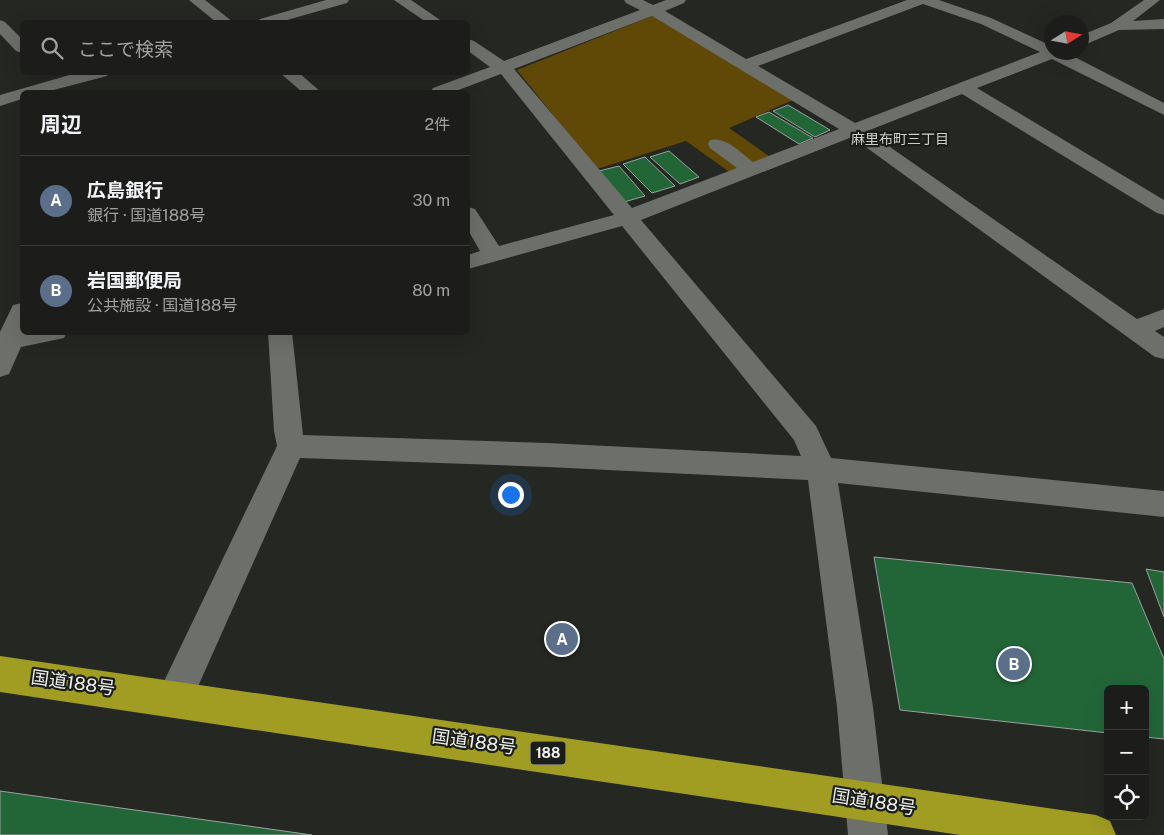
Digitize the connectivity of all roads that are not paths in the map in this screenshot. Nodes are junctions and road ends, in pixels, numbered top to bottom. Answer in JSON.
{"nodes":[{"id":1,"x":196,"y":0,"type":"edge"},
{"id":2,"x":342,"y":0,"type":"edge"},
{"id":3,"x":401,"y":0,"type":"edge"},
{"id":4,"x":631,"y":0,"type":"edge"},
{"id":5,"x":679,"y":0,"type":"edge"},
{"id":6,"x":920,"y":0,"type":"edge"},
{"id":7,"x":925,"y":0,"type":"edge"},
{"id":8,"x":1153,"y":0,"type":"edge"},
{"id":9,"x":653,"y":10,"type":"junction"},
{"id":10,"x":222,"y":20,"type":"edge"},
{"id":11,"x":272,"y":20,"type":"edge"},
{"id":12,"x":432,"y":20,"type":"edge"},
{"id":13,"x":1164,"y":24,"type":"edge"},
{"id":14,"x":0,"y":25,"type":"edge"},
{"id":15,"x":1116,"y":26,"type":"junction"},
{"id":16,"x":1089,"y":38,"type":"edge"},
{"id":17,"x":470,"y":45,"type":"edge"},
{"id":18,"x":20,"y":46,"type":"edge"},
{"id":19,"x":1044,"y":49,"type":"edge"},
{"id":20,"x":1044,"y":57,"type":"edge"},
{"id":21,"x":1067,"y":60,"type":"edge"},
{"id":22,"x":744,"y":65,"type":"junction"},
{"id":23,"x":505,"y":69,"type":"junction"},
{"id":24,"x":88,"y":75,"type":"edge"},
{"id":25,"x":291,"y":75,"type":"edge"},
{"id":26,"x":56,"y":83,"type":"edge"},
{"id":27,"x":964,"y":88,"type":"junction"},
{"id":28,"x":35,"y":90,"type":"edge"},
{"id":29,"x":310,"y":90,"type":"edge"},
{"id":30,"x":445,"y":90,"type":"edge"},
{"id":31,"x":20,"y":95,"type":"edge"},
{"id":32,"x":0,"y":101,"type":"edge"},
{"id":33,"x":1164,"y":110,"type":"edge"},
{"id":34,"x":855,"y":131,"type":"junction"},
{"id":35,"x":717,"y":144,"type":"dead end"},
{"id":36,"x":752,"y":170,"type":"junction"},
{"id":37,"x":1164,"y":209,"type":"edge"},
{"id":38,"x":470,"y":216,"type":"edge"},
{"id":39,"x":626,"y":218,"type":"junction"},
{"id":40,"x":493,"y":255,"type":"junction"},
{"id":41,"x":470,"y":261,"type":"edge"},
{"id":42,"x":20,"y":315,"type":"edge"},
{"id":43,"x":1164,"y":318,"type":"edge"},
{"id":44,"x":1135,"y":329,"type":"junction"},
{"id":45,"x":37,"y":335,"type":"edge"},
{"id":46,"x":280,"y":335,"type":"edge"},
{"id":47,"x":6,"y":340,"type":"edge"},
{"id":48,"x":1164,"y":350,"type":"edge"},
{"id":49,"x":0,"y":366,"type":"edge"},
{"id":50,"x":291,"y":446,"type":"junction"},
{"id":51,"x":821,"y":469,"type":"junction"},
{"id":52,"x":1164,"y":504,"type":"edge"},
{"id":53,"x":0,"y":674,"type":"edge"},
{"id":54,"x":174,"y":698,"type":"junction"},
{"id":55,"x":866,"y":818,"type":"edge"},
{"id":56,"x":1096,"y":835,"type":"edge"}],
"edges":[{"from":1,"to":10,"type":"street"},
{"from":2,"to":11,"type":"street"},
{"from":3,"to":12,"type":"street"},
{"from":4,"to":9,"type":"street"},
{"from":5,"to":9,"type":"street"},
{"from":6,"to":22,"type":"street"},
{"from":7,"to":19,"type":"street"},
{"from":8,"to":15,"type":"street"},
{"from":9,"to":22,"type":"street"},
{"from":9,"to":23,"type":"street"},
{"from":13,"to":15,"type":"street"},
{"from":14,"to":18,"type":"street"},
{"from":15,"to":16,"type":"street"},
{"from":17,"to":23,"type":"street"},
{"from":20,"to":27,"type":"street"},
{"from":21,"to":33,"type":"street"},
{"from":22,"to":34,"type":"street"},
{"from":23,"to":30,"type":"street"},
{"from":23,"to":39,"type":"street"},
{"from":24,"to":26,"type":"street"},
{"from":25,"to":29,"type":"street"},
{"from":26,"to":28,"type":"street"},
{"from":27,"to":34,"type":"street"},
{"from":27,"to":37,"type":"street"},
{"from":31,"to":32,"type":"street"},
{"from":34,"to":36,"type":"street"},
{"from":34,"to":44,"type":"street"},
{"from":35,"to":36,"type":"street"},
{"from":36,"to":39,"type":"street"},
{"from":38,"to":40,"type":"street"},
{"from":39,"to":40,"type":"street"},
{"from":39,"to":51,"type":"street"},
{"from":40,"to":41,"type":"street"},
{"from":42,"to":47,"type":"street"},
{"from":43,"to":44,"type":"street"},
{"from":44,"to":48,"type":"street"},
{"from":45,"to":47,"type":"street"},
{"from":46,"to":50,"type":"street"},
{"from":47,"to":49,"type":"street"},
{"from":50,"to":51,"type":"street"},
{"from":50,"to":54,"type":"street"},
{"from":51,"to":52,"type":"street"},
{"from":51,"to":55,"type":"street"},
{"from":53,"to":54,"type":"highway","name":"国道188号","number":"188"},
{"from":54,"to":55,"type":"highway","name":"国道188号","number":"188"},
{"from":55,"to":56,"type":"highway","name":"国道188号","number":"188"}]}
